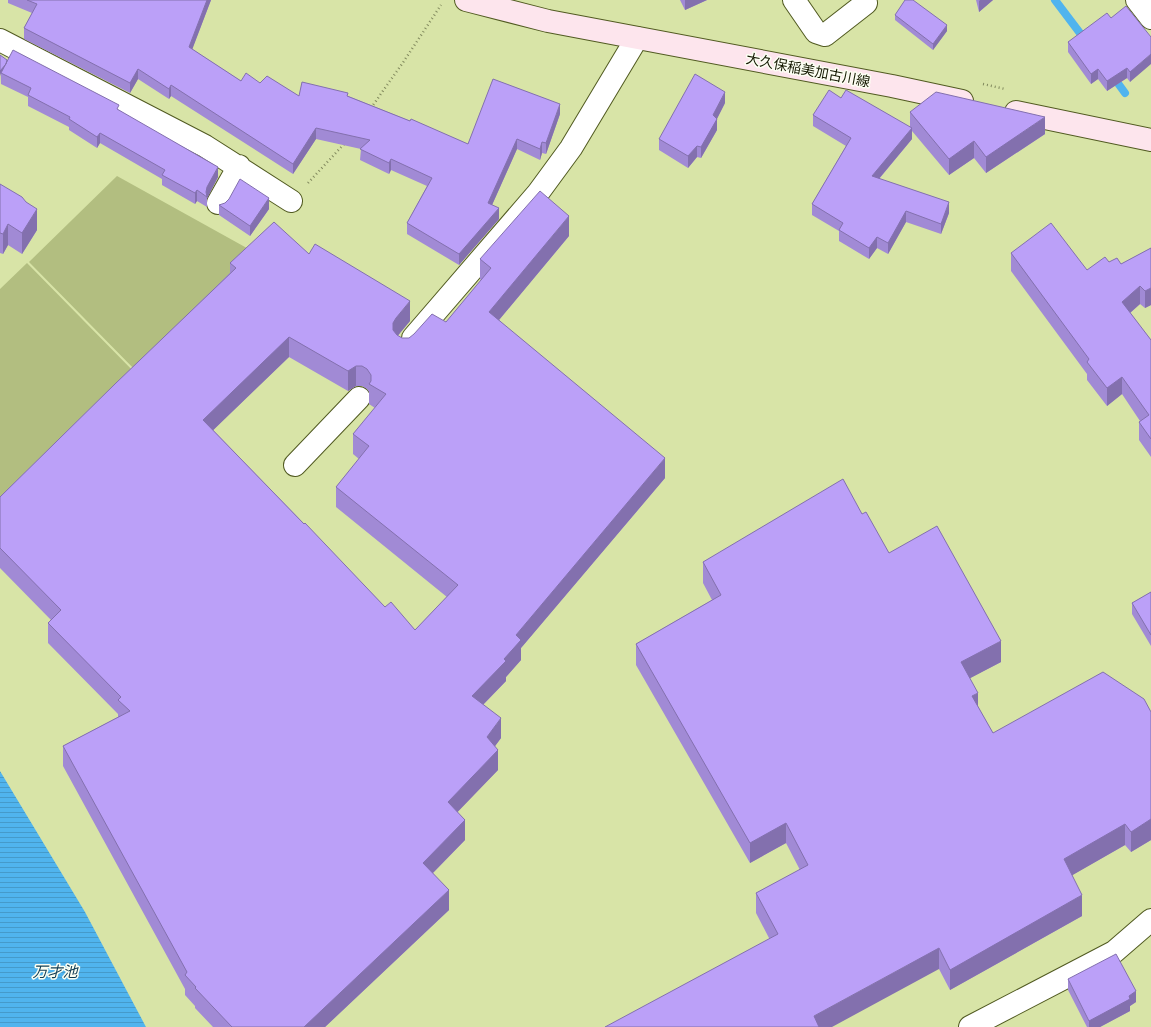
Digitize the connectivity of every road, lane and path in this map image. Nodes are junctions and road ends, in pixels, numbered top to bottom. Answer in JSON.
{"nodes":[{"id":1,"x":444,"y":0,"type":"edge"},
{"id":2,"x":466,"y":0,"type":"edge"},
{"id":3,"x":794,"y":0,"type":"edge"},
{"id":4,"x":1137,"y":0,"type":"edge"},
{"id":5,"x":866,"y":3,"type":"dead end"},
{"id":6,"x":514,"y":6,"type":"edge"},
{"id":7,"x":1151,"y":18,"type":"edge"},
{"id":8,"x":637,"y":38,"type":"junction"},
{"id":9,"x":0,"y":40,"type":"edge"},
{"id":10,"x":370,"y":110,"type":"edge"},
{"id":11,"x":348,"y":139,"type":"edge"},
{"id":12,"x":1151,"y":140,"type":"edge"},
{"id":13,"x":239,"y":166,"type":"junction"},
{"id":14,"x":291,"y":201,"type":"joint"},
{"id":15,"x":218,"y":203,"type":"dead end"},
{"id":16,"x":405,"y":346,"type":"edge"},
{"id":17,"x":359,"y":398,"type":"dead end"},
{"id":18,"x":295,"y":464,"type":"dead end"},
{"id":19,"x":1151,"y":920,"type":"edge"},
{"id":20,"x":970,"y":1027,"type":"edge"}],
"edges":[{"from":1,"to":10,"type":"path"},
{"from":2,"to":6,"type":"main road","name":"大久保稲美加古川線"},
{"from":3,"to":5,"type":"street"},
{"from":4,"to":7,"type":"street"},
{"from":6,"to":8,"type":"main road","name":"大久保稲美加古川線"},
{"from":8,"to":12,"type":"main road","name":"大久保稲美加古川線"},
{"from":8,"to":16,"type":"street"},
{"from":9,"to":13,"type":"street"},
{"from":11,"to":14,"type":"path"},
{"from":13,"to":14,"type":"street"},
{"from":13,"to":15,"type":"street"},
{"from":17,"to":18,"type":"street"},
{"from":19,"to":20,"type":"street"}]}
